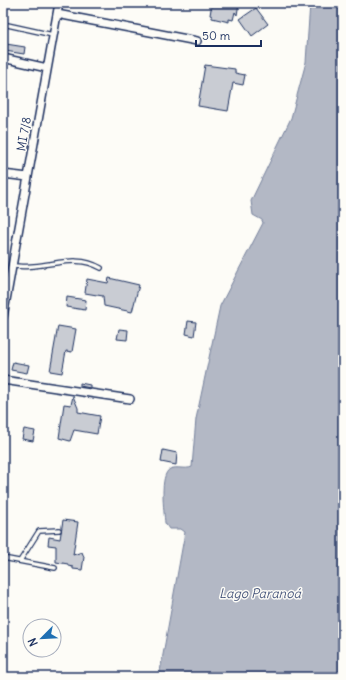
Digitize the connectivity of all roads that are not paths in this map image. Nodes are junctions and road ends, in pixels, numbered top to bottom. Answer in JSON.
{"nodes":[{"id":1,"x":59,"y":3,"type":"edge"},
{"id":2,"x":57,"y":14,"type":"junction"},
{"id":3,"x":3,"y":24,"type":"edge"},
{"id":4,"x":53,"y":35,"type":"junction"},
{"id":5,"x":197,"y":41,"type":"dead end"},
{"id":6,"x":3,"y":58,"type":"edge"},
{"id":7,"x":47,"y":68,"type":"junction"},
{"id":8,"x":3,"y":174,"type":"edge"},
{"id":9,"x":28,"y":178,"type":"junction"},
{"id":10,"x":12,"y":266,"type":"junction"},
{"id":11,"x":101,"y":268,"type":"dead end"},
{"id":12,"x":3,"y":317,"type":"edge"},
{"id":13,"x":3,"y":380,"type":"edge"},
{"id":14,"x":130,"y":399,"type":"dead end"},
{"id":15,"x":59,"y":530,"type":"dead end"},
{"id":16,"x":3,"y":558,"type":"edge"},
{"id":17,"x":20,"y":561,"type":"junction"},
{"id":18,"x":55,"y":568,"type":"dead end"}],
"edges":[{"from":1,"to":2,"type":"street","name":"MI 7/8"},
{"from":2,"to":4,"type":"street","name":"MI 7/8"},
{"from":2,"to":5,"type":"street"},
{"from":3,"to":4,"type":"lane"},
{"from":4,"to":7,"type":"street","name":"MI 7/8"},
{"from":6,"to":7,"type":"street"},
{"from":7,"to":9,"type":"street","name":"MI 7/8"},
{"from":8,"to":9,"type":"street"},
{"from":9,"to":10,"type":"street","name":"MI 7/8"},
{"from":10,"to":11,"type":"lane"},
{"from":10,"to":12,"type":"street","name":"MI 7/8"},
{"from":13,"to":14,"type":"street"},
{"from":15,"to":17,"type":"lane"},
{"from":16,"to":17,"type":"lane"},
{"from":17,"to":18,"type":"lane"}]}
